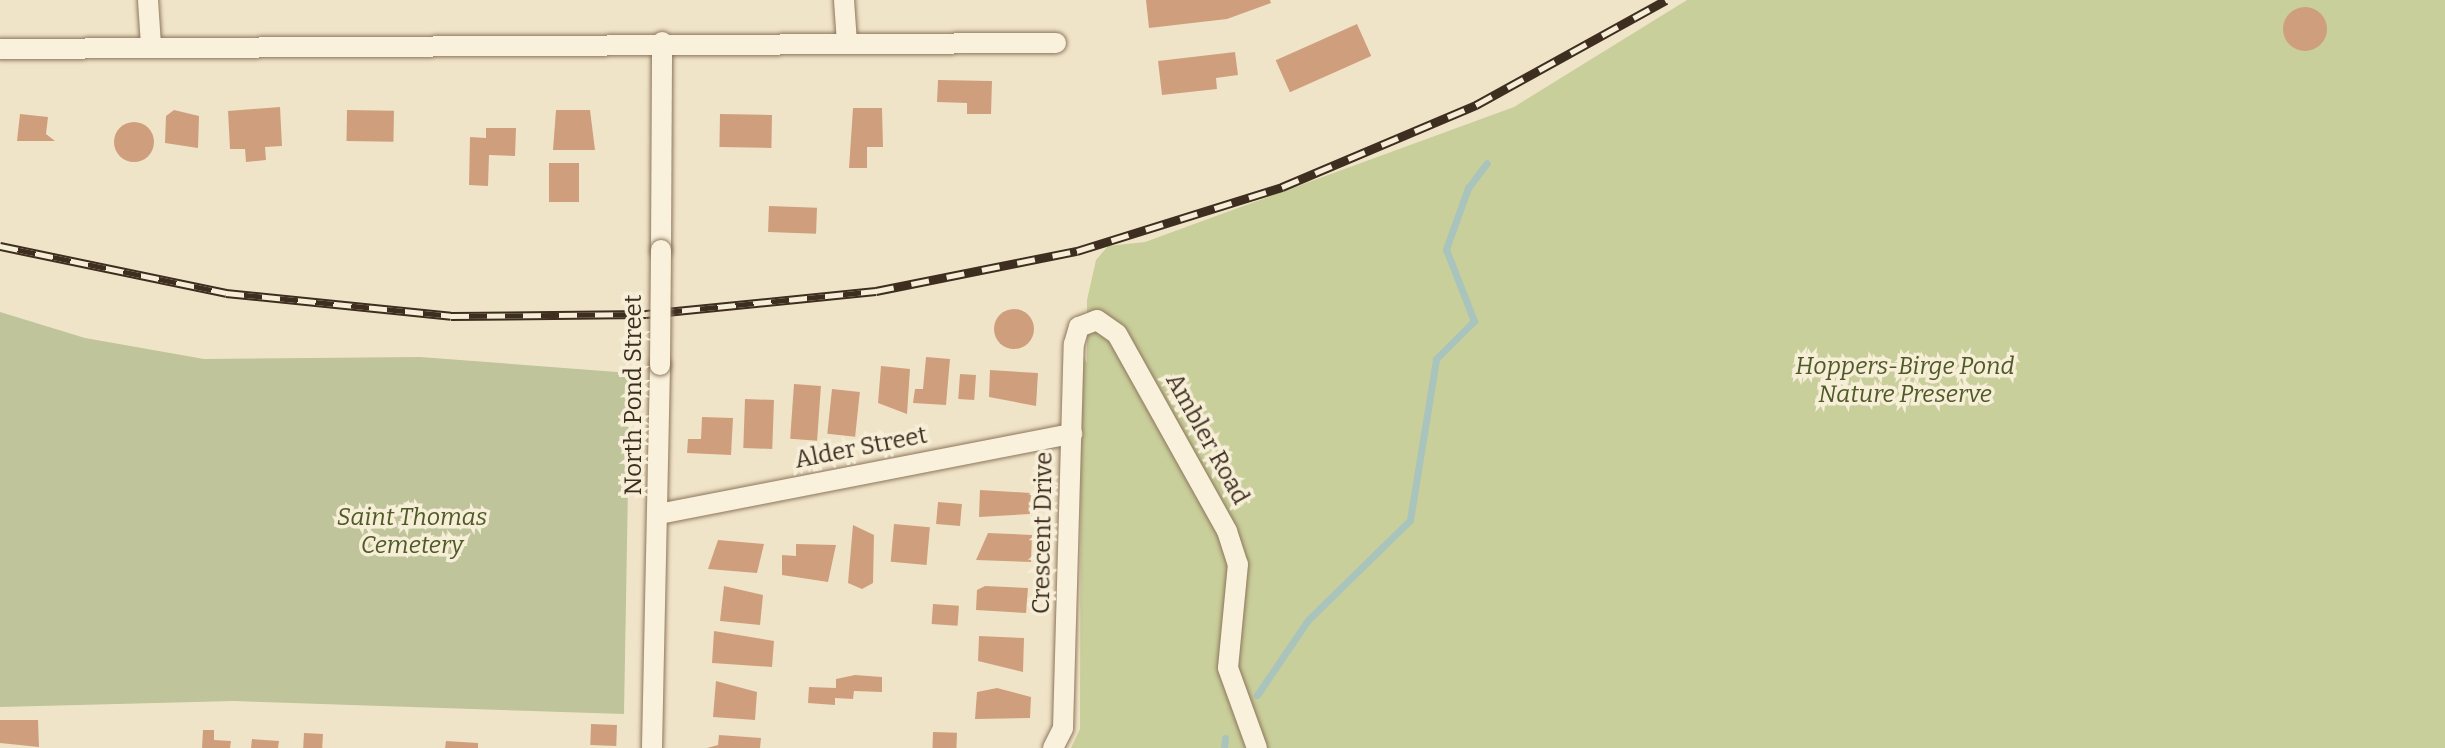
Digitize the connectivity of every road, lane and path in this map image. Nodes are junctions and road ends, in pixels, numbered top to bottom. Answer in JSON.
{"nodes":[{"id":1,"x":148,"y":0,"type":"edge"},
{"id":2,"x":844,"y":0,"type":"edge"},
{"id":3,"x":662,"y":42,"type":"junction"},
{"id":4,"x":847,"y":43,"type":"junction"},
{"id":5,"x":1056,"y":43,"type":"dead end"},
{"id":6,"x":151,"y":45,"type":"junction"},
{"id":7,"x":0,"y":49,"type":"edge"},
{"id":8,"x":1087,"y":322,"type":"joint"},
{"id":9,"x":1072,"y":434,"type":"junction"},
{"id":10,"x":659,"y":514,"type":"junction"},
{"id":11,"x":652,"y":748,"type":"edge"},
{"id":12,"x":1053,"y":748,"type":"edge"},
{"id":13,"x":1257,"y":748,"type":"edge"}],
"edges":[{"from":1,"to":6,"type":"street"},
{"from":2,"to":4,"type":"street"},
{"from":3,"to":4,"type":"street"},
{"from":3,"to":6,"type":"street"},
{"from":3,"to":10,"type":"street","name":"North Pond Street","bridge":true},
{"from":4,"to":5,"type":"street"},
{"from":6,"to":7,"type":"street"},
{"from":8,"to":9,"type":"street","name":"Crescent Drive"},
{"from":8,"to":13,"type":"street","name":"Ambler Road"},
{"from":9,"to":10,"type":"street","name":"Alder Street"},
{"from":9,"to":12,"type":"street","name":"Crescent Drive"},
{"from":10,"to":11,"type":"street","name":"North Pond Street"}]}
